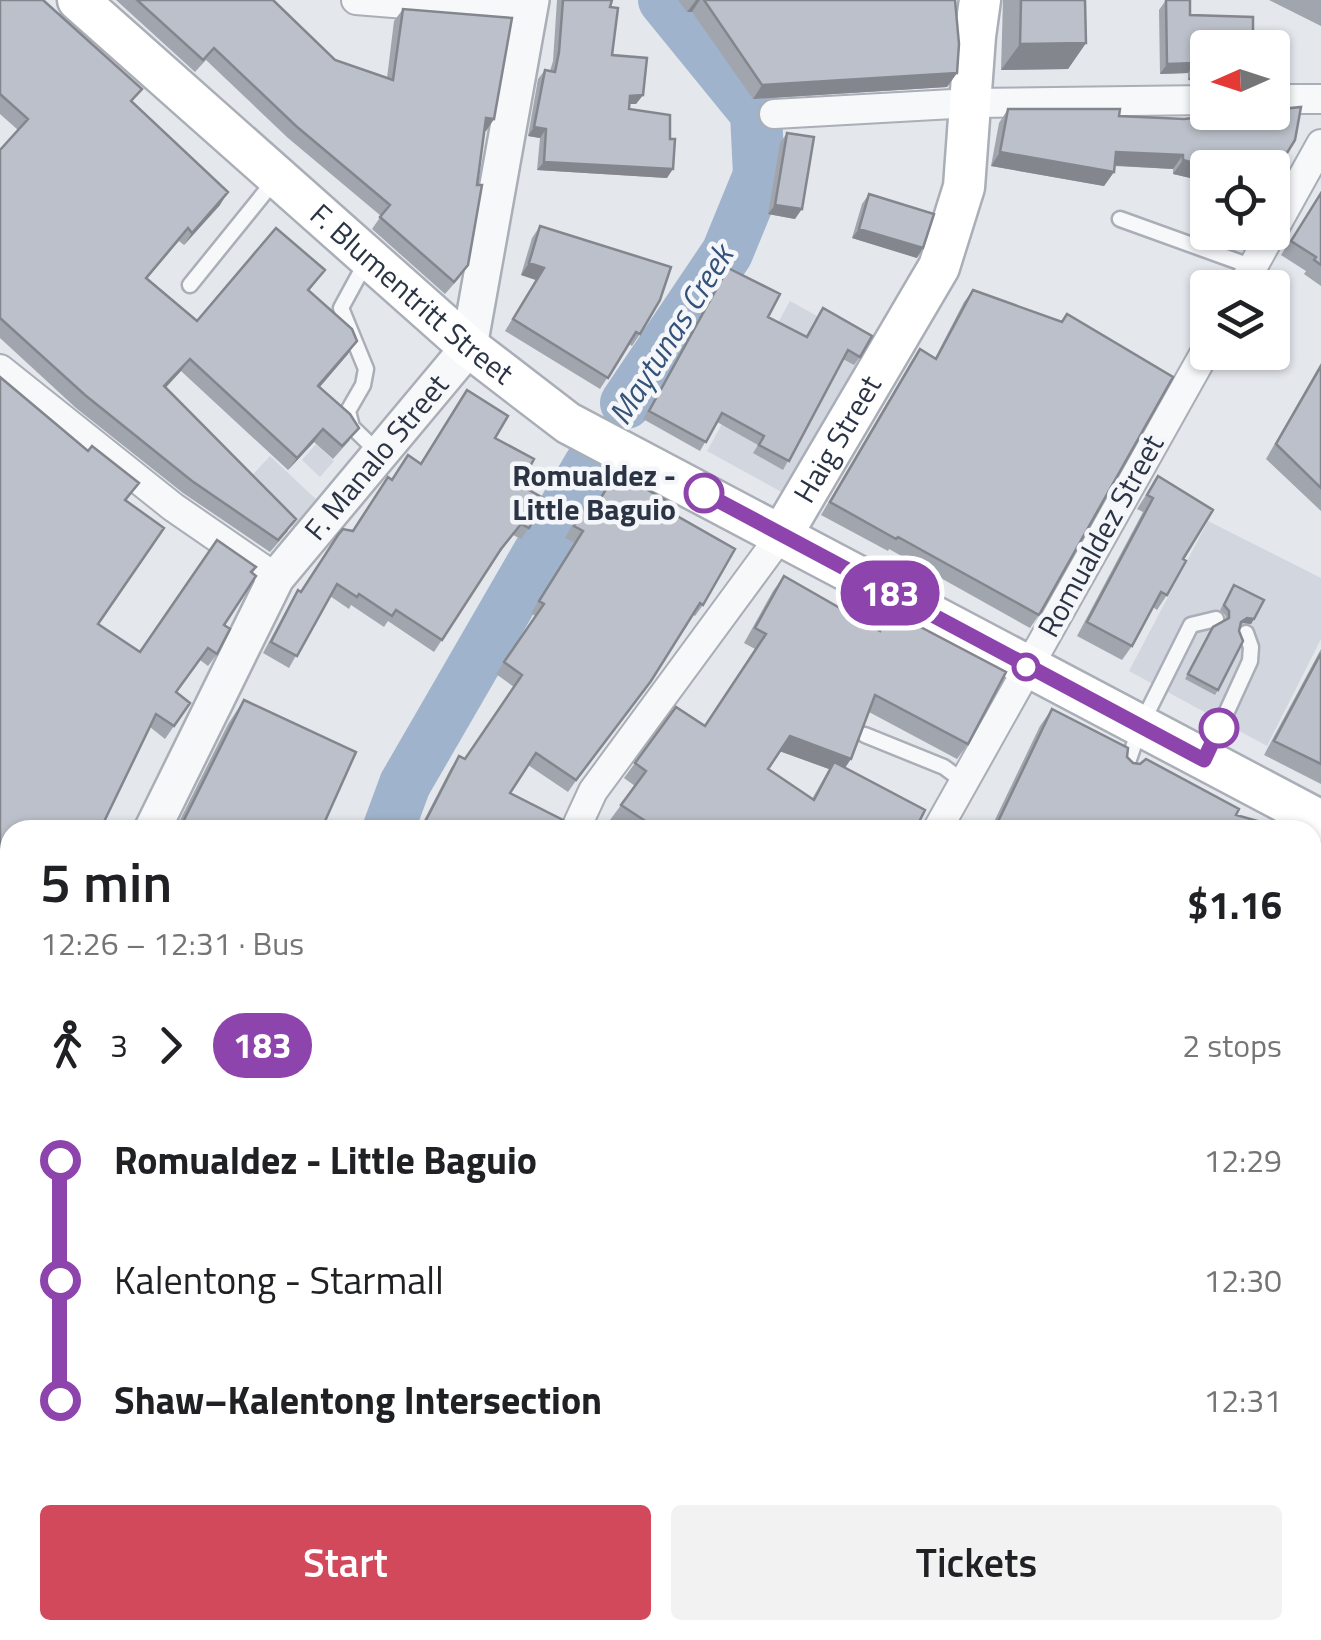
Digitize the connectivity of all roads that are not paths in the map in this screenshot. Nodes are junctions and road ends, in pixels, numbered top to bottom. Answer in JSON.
{"nodes":[{"id":1,"x":78,"y":0,"type":"edge"},
{"id":2,"x":356,"y":0,"type":"edge"},
{"id":3,"x":980,"y":0,"type":"edge"},
{"id":4,"x":531,"y":7,"type":"edge"},
{"id":5,"x":1321,"y":98,"type":"edge"},
{"id":6,"x":1290,"y":99,"type":"edge"},
{"id":7,"x":1190,"y":100,"type":"edge"},
{"id":8,"x":971,"y":103,"type":"junction"},
{"id":9,"x":774,"y":114,"type":"dead end"},
{"id":10,"x":1321,"y":144,"type":"edge"},
{"id":11,"x":278,"y":177,"type":"junction"},
{"id":12,"x":1308,"y":196,"type":"edge"},
{"id":13,"x":1120,"y":218,"type":"dead end"},
{"id":14,"x":369,"y":258,"type":"junction"},
{"id":15,"x":1232,"y":270,"type":"edge"},
{"id":16,"x":1252,"y":270,"type":"edge"},
{"id":17,"x":190,"y":285,"type":"dead end"},
{"id":18,"x":469,"y":347,"type":"junction"},
{"id":19,"x":0,"y":369,"type":"edge"},
{"id":20,"x":1195,"y":370,"type":"edge"},
{"id":21,"x":380,"y":454,"type":"junction"},
{"id":22,"x":782,"y":534,"type":"junction"},
{"id":23,"x":276,"y":578,"type":"junction"},
{"id":24,"x":1216,"y":619,"type":"dead end"},
{"id":25,"x":1246,"y":633,"type":"dead end"},
{"id":26,"x":1028,"y":668,"type":"junction"},
{"id":27,"x":1140,"y":727,"type":"junction"},
{"id":28,"x":865,"y":736,"type":"edge"},
{"id":29,"x":1204,"y":760,"type":"junction"},
{"id":30,"x":1125,"y":771,"type":"edge"},
{"id":31,"x":965,"y":782,"type":"junction"},
{"id":32,"x":157,"y":820,"type":"edge"},
{"id":33,"x":579,"y":820,"type":"edge"},
{"id":34,"x":943,"y":820,"type":"edge"},
{"id":35,"x":1317,"y":820,"type":"edge"}],
"edges":[{"from":1,"to":11,"type":"main road","name":"F. Blumentritt Street"},
{"from":2,"to":4,"type":"street"},
{"from":3,"to":8,"type":"main road","name":"Haig Street"},
{"from":4,"to":18,"type":"street","name":"F. Manalo Street"},
{"from":5,"to":6,"type":"street"},
{"from":7,"to":8,"type":"street"},
{"from":8,"to":9,"type":"street"},
{"from":8,"to":22,"type":"main road","name":"Haig Street"},
{"from":10,"to":12,"type":"street"},
{"from":11,"to":14,"type":"main road","name":"F. Blumentritt Street"},
{"from":11,"to":17,"type":"lane"},
{"from":12,"to":16,"type":"street"},
{"from":13,"to":15,"type":"lane"},
{"from":14,"to":18,"type":"main road","name":"F. Blumentritt Street"},
{"from":14,"to":21,"type":"lane"},
{"from":18,"to":21,"type":"street","name":"F. Manalo Street"},
{"from":18,"to":22,"type":"main road","name":"F. Blumentritt Street"},
{"from":19,"to":23,"type":"street"},
{"from":20,"to":26,"type":"street","name":"Romualdez Street"},
{"from":21,"to":23,"type":"street","name":"F. Manalo Street"},
{"from":22,"to":26,"type":"main road","name":"F. Blumentritt Street"},
{"from":22,"to":33,"type":"street","name":"Haig Street"},
{"from":23,"to":32,"type":"street","name":"F. Manalo Street"},
{"from":24,"to":27,"type":"lane"},
{"from":25,"to":29,"type":"lane"},
{"from":26,"to":27,"type":"main road","name":"F. Blumentritt Street"},
{"from":26,"to":31,"type":"street","name":"Romualdez Street"},
{"from":27,"to":29,"type":"main road","name":"F. Blumentritt Street"},
{"from":27,"to":30,"type":"lane"},
{"from":28,"to":31,"type":"lane"},
{"from":29,"to":35,"type":"main road","name":"F. Blumentritt Street"},
{"from":31,"to":34,"type":"street","name":"Romualdez Street"}]}
